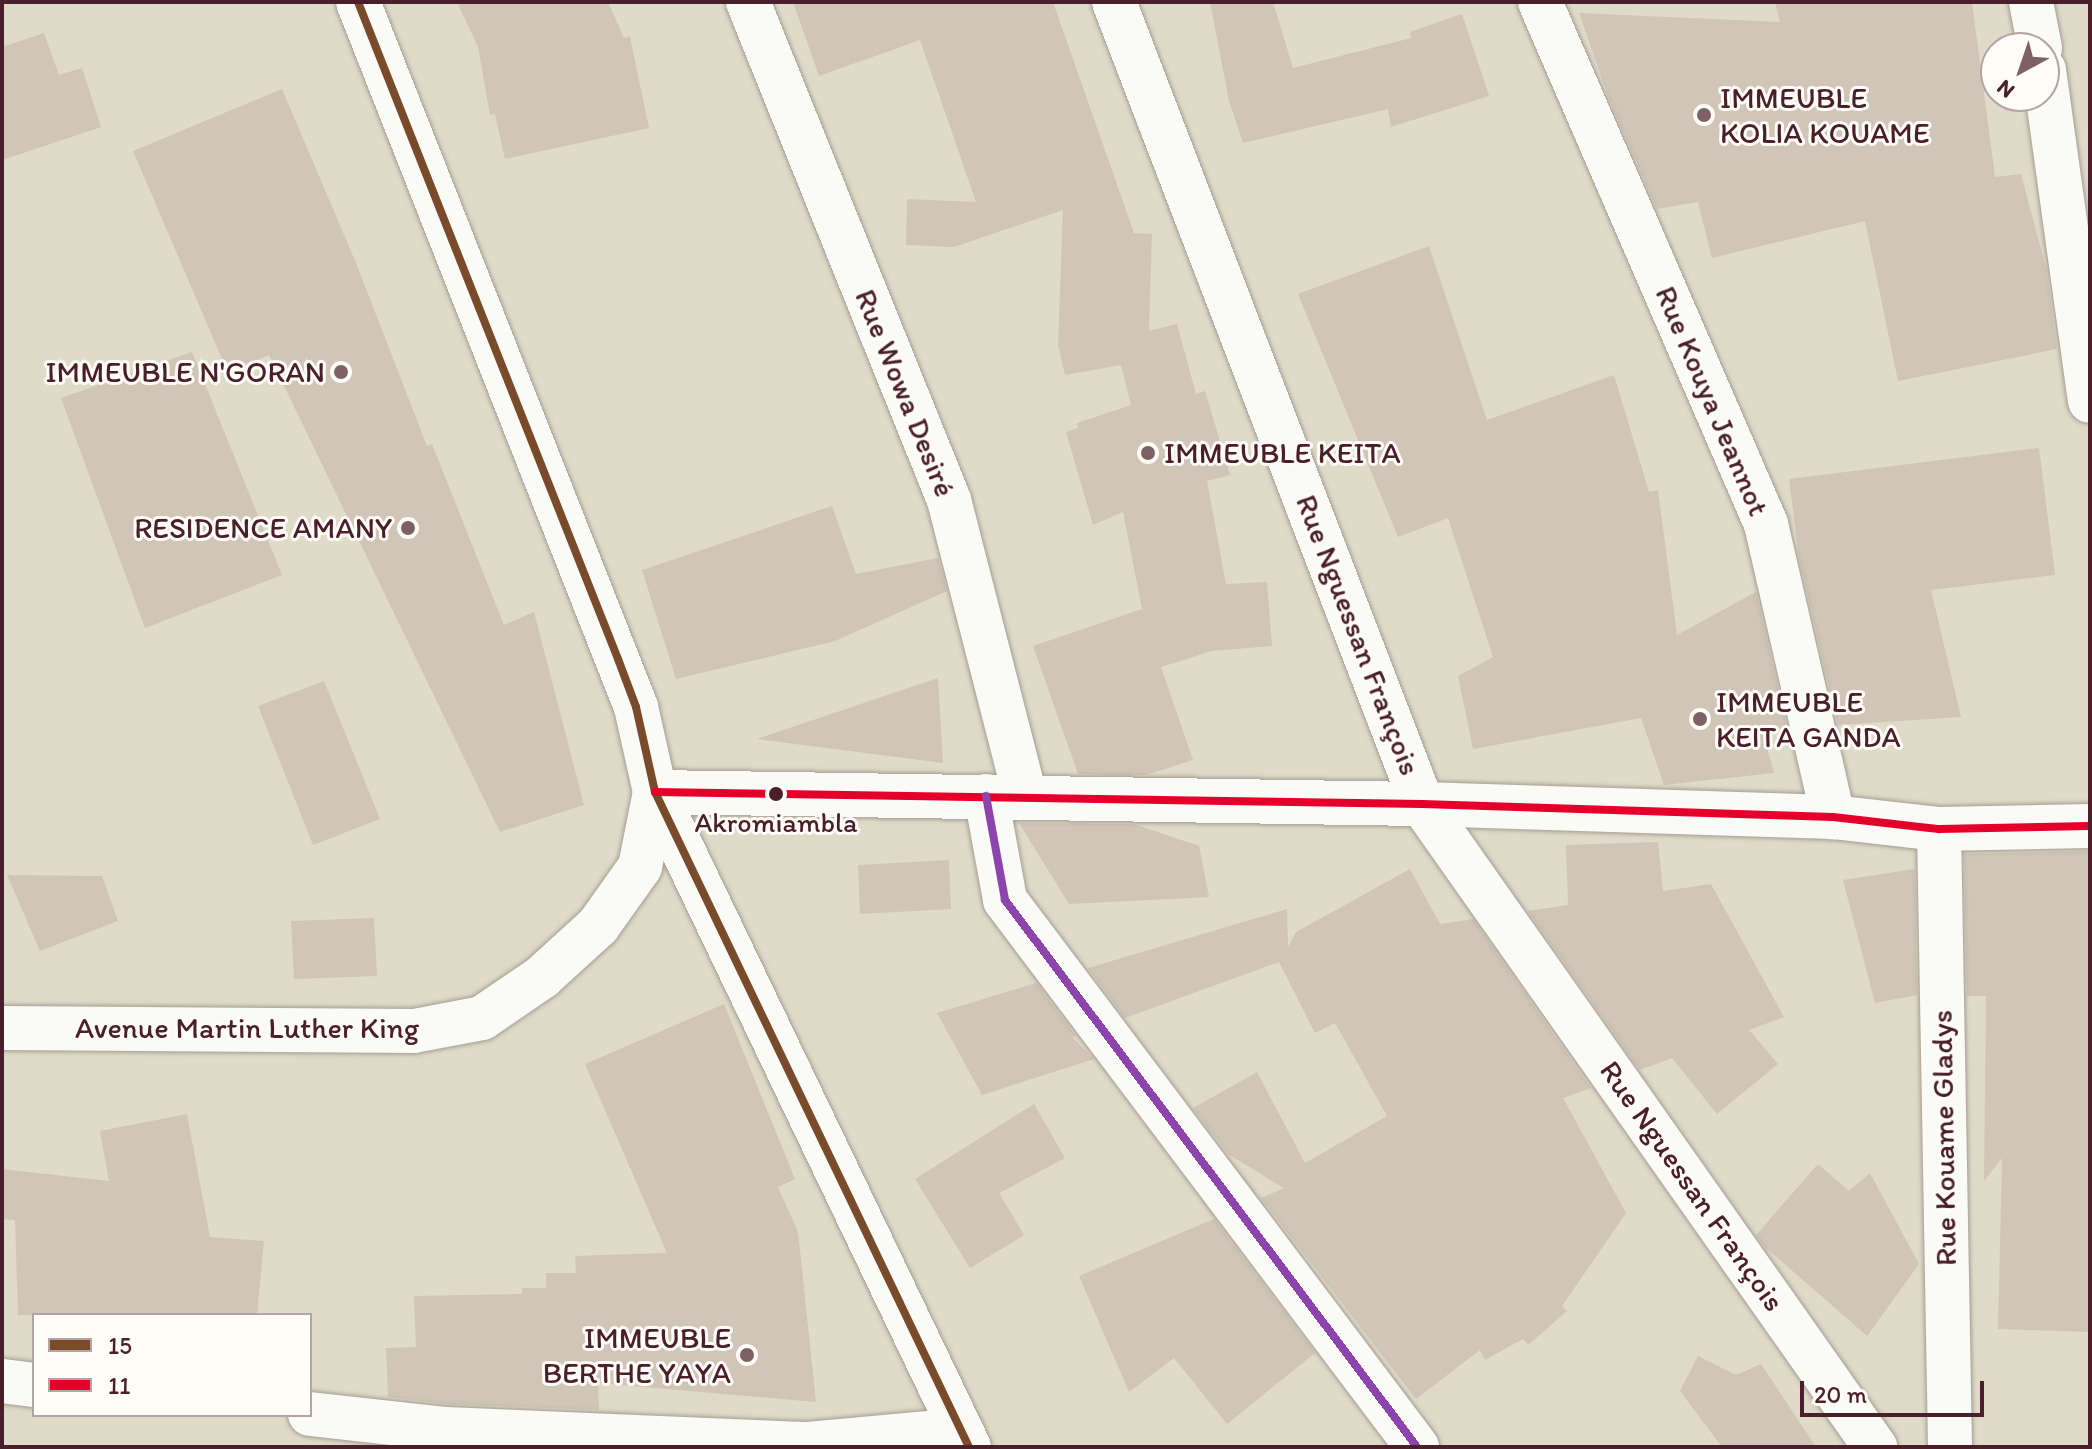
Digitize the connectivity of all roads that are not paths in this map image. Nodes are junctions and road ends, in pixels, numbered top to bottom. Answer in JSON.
{"nodes":[{"id":1,"x":358,"y":2,"type":"edge"},
{"id":2,"x":748,"y":2,"type":"edge"},
{"id":3,"x":1114,"y":2,"type":"edge"},
{"id":4,"x":1540,"y":2,"type":"edge"},
{"id":5,"x":2031,"y":2,"type":"edge"},
{"id":6,"x":2037,"y":32,"type":"edge"},
{"id":7,"x":2050,"y":112,"type":"edge"},
{"id":8,"x":2090,"y":401,"type":"edge"},
{"id":9,"x":655,"y":792,"type":"junction"},
{"id":10,"x":1005,"y":797,"type":"junction"},
{"id":11,"x":1422,"y":804,"type":"junction"},
{"id":12,"x":1833,"y":817,"type":"junction"},
{"id":13,"x":2090,"y":826,"type":"edge"},
{"id":14,"x":1939,"y":829,"type":"junction"},
{"id":15,"x":2,"y":1028,"type":"edge"},
{"id":16,"x":2,"y":1381,"type":"edge"},
{"id":17,"x":32,"y":1385,"type":"edge"},
{"id":18,"x":312,"y":1414,"type":"edge"},
{"id":19,"x":453,"y":1438,"type":"edge"},
{"id":20,"x":963,"y":1438,"type":"edge"},
{"id":21,"x":1417,"y":1447,"type":"edge"},
{"id":22,"x":1875,"y":1447,"type":"edge"},
{"id":23,"x":1950,"y":1447,"type":"edge"}],
"edges":[{"from":1,"to":9,"type":"street"},
{"from":2,"to":10,"type":"street","name":"Rue Wowa Desiré"},
{"from":3,"to":11,"type":"street","name":"Rue Nguessan François"},
{"from":4,"to":12,"type":"street","name":"Rue Kouya Jeannot"},
{"from":5,"to":6,"type":"street"},
{"from":7,"to":8,"type":"street"},
{"from":9,"to":10,"type":"street"},
{"from":9,"to":15,"type":"street","name":"Avenue Martin Luther King"},
{"from":9,"to":20,"type":"street"},
{"from":10,"to":11,"type":"street"},
{"from":10,"to":21,"type":"street","name":"Rue Wowa Desiré"},
{"from":11,"to":12,"type":"street"},
{"from":11,"to":22,"type":"street","name":"Rue Nguessan François"},
{"from":12,"to":14,"type":"street"},
{"from":13,"to":14,"type":"street"},
{"from":14,"to":23,"type":"street","name":"Rue Kouame Gladys"},
{"from":16,"to":17,"type":"street"},
{"from":18,"to":19,"type":"street"},
{"from":19,"to":20,"type":"street"}]}
